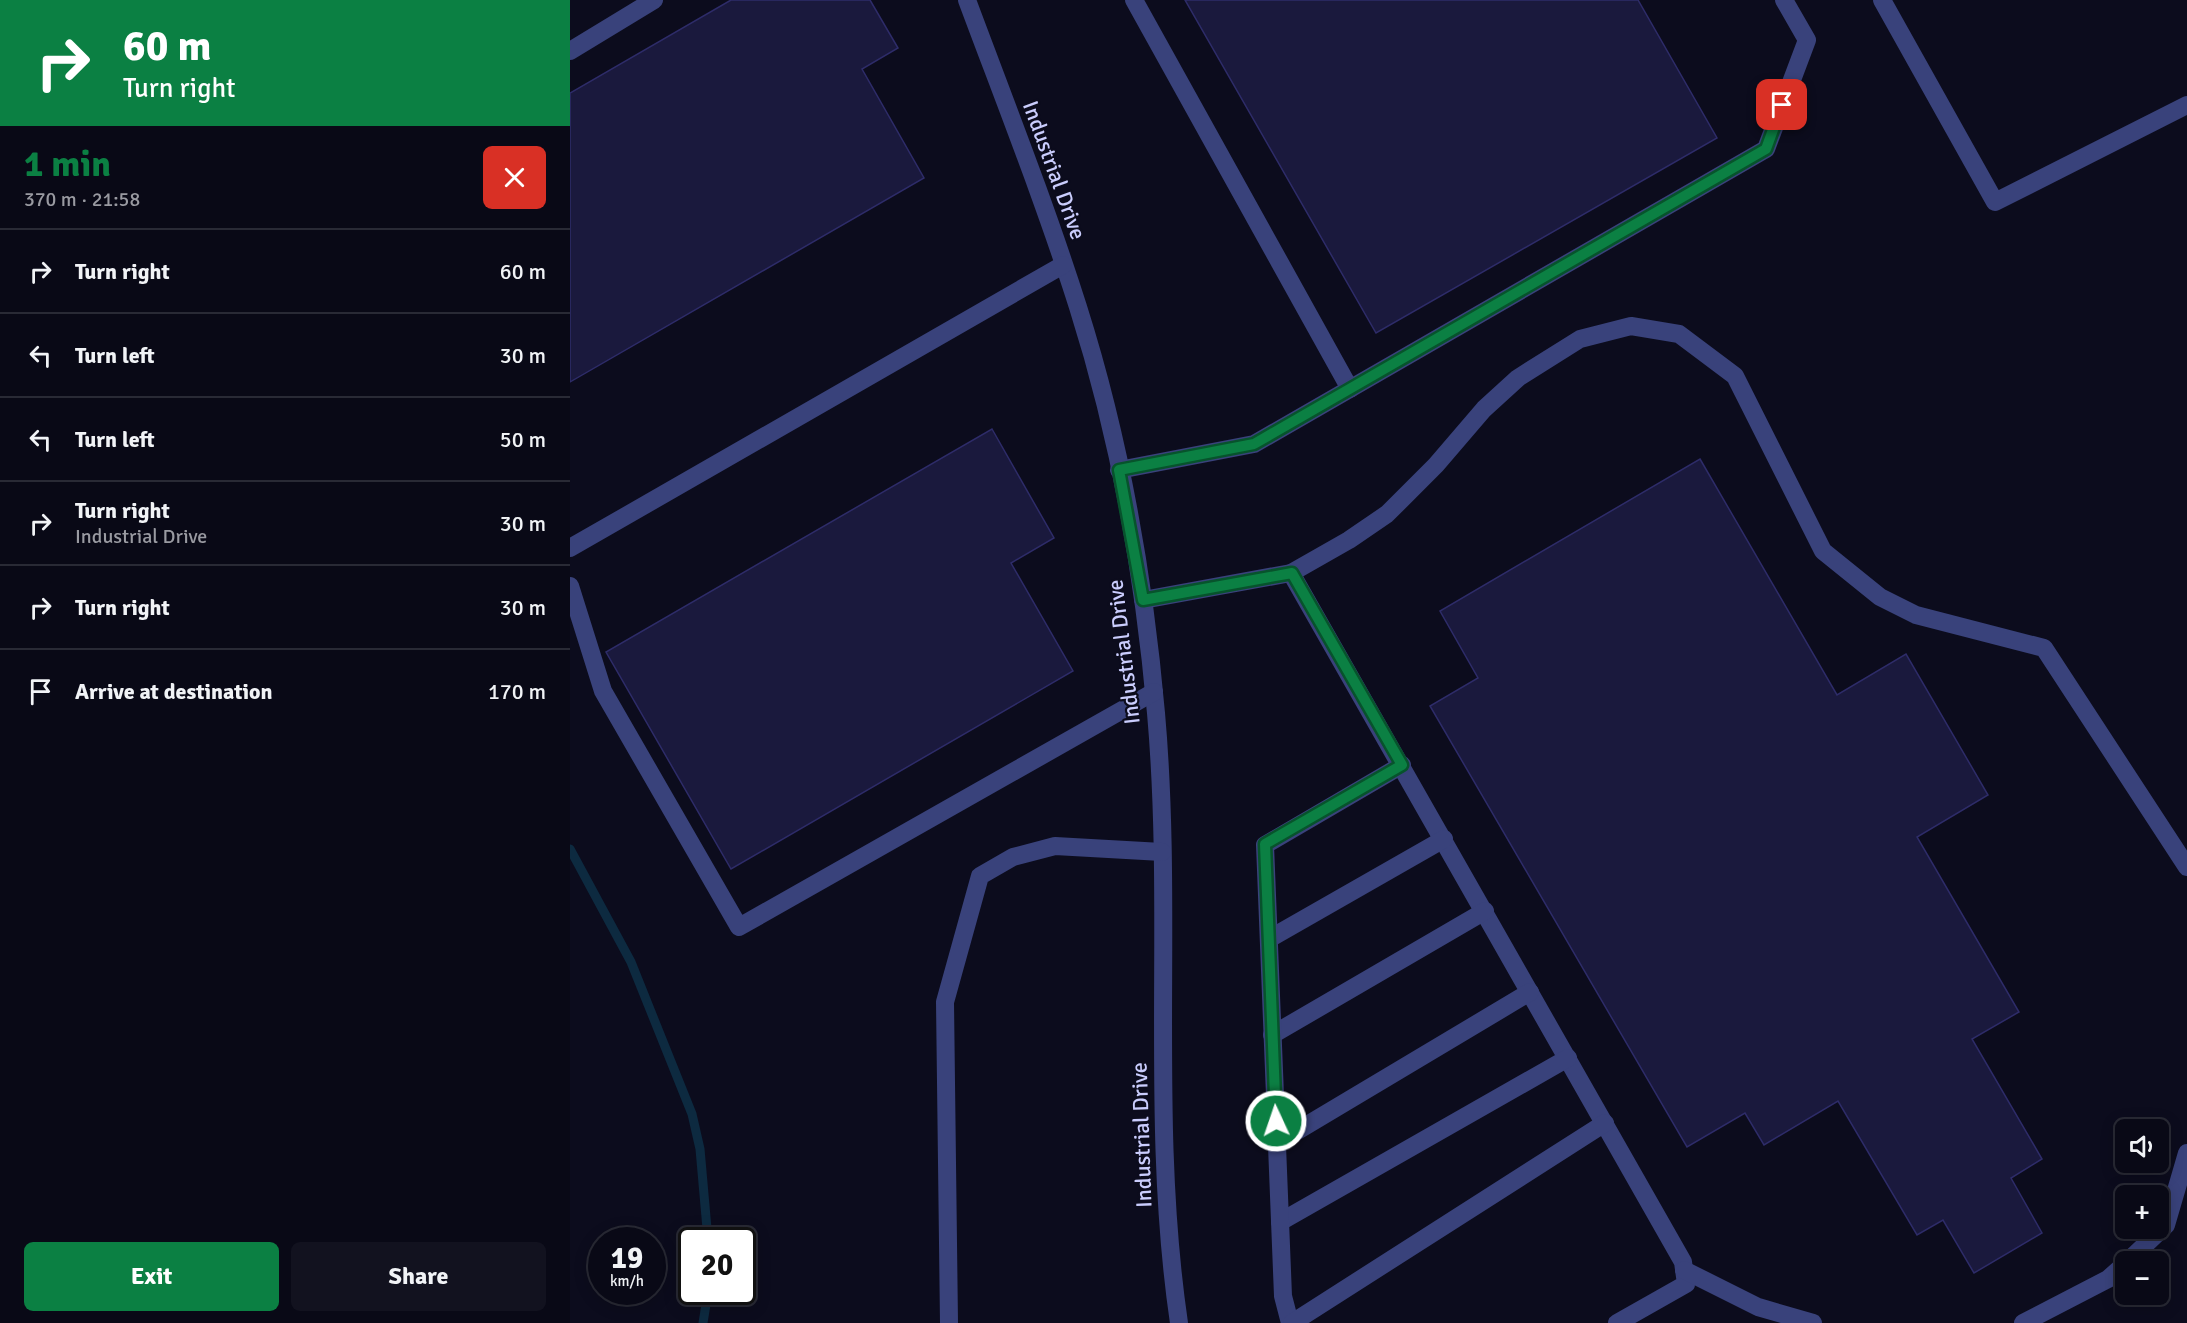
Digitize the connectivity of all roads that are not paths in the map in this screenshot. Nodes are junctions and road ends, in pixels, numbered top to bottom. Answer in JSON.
{"nodes":[{"id":1,"x":654,"y":0,"type":"edge"},
{"id":2,"x":967,"y":0,"type":"edge"},
{"id":3,"x":1134,"y":0,"type":"edge"},
{"id":4,"x":1784,"y":0,"type":"edge"},
{"id":5,"x":1882,"y":0,"type":"edge"},
{"id":6,"x":570,"y":51,"type":"edge"},
{"id":7,"x":2187,"y":105,"type":"edge"},
{"id":8,"x":1063,"y":265,"type":"junction"},
{"id":9,"x":1350,"y":389,"type":"junction"},
{"id":10,"x":1119,"y":470,"type":"junction"},
{"id":11,"x":570,"y":548,"type":"edge"},
{"id":12,"x":1292,"y":573,"type":"junction"},
{"id":13,"x":570,"y":586,"type":"edge"},
{"id":14,"x":1143,"y":600,"type":"junction"},
{"id":15,"x":1154,"y":692,"type":"junction"},
{"id":16,"x":1402,"y":765,"type":"junction"},
{"id":17,"x":1444,"y":839,"type":"junction"},
{"id":18,"x":1162,"y":852,"type":"junction"},
{"id":19,"x":2187,"y":867,"type":"edge"},
{"id":20,"x":1485,"y":911,"type":"junction"},
{"id":21,"x":1269,"y":939,"type":"junction"},
{"id":22,"x":1530,"y":992,"type":"junction"},
{"id":23,"x":1272,"y":1035,"type":"junction"},
{"id":24,"x":1568,"y":1058,"type":"junction"},
{"id":25,"x":1605,"y":1123,"type":"junction"},
{"id":26,"x":1277,"y":1143,"type":"junction"},
{"id":27,"x":2187,"y":1153,"type":"edge"},
{"id":28,"x":1280,"y":1222,"type":"junction"},
{"id":29,"x":2138,"y":1251,"type":"edge"},
{"id":30,"x":1684,"y":1270,"type":"junction"},
{"id":31,"x":2115,"y":1272,"type":"edge"},
{"id":32,"x":949,"y":1323,"type":"edge"},
{"id":33,"x":1179,"y":1323,"type":"edge"},
{"id":34,"x":1291,"y":1323,"type":"edge"},
{"id":35,"x":1617,"y":1323,"type":"edge"},
{"id":36,"x":1813,"y":1323,"type":"edge"},
{"id":37,"x":2023,"y":1323,"type":"edge"}],
"edges":[{"from":1,"to":6,"type":"street"},
{"from":2,"to":8,"type":"street","name":"Industrial Drive"},
{"from":3,"to":9,"type":"street"},
{"from":4,"to":9,"type":"street"},
{"from":5,"to":7,"type":"street"},
{"from":8,"to":10,"type":"street","name":"Industrial Drive"},
{"from":8,"to":11,"type":"street"},
{"from":9,"to":10,"type":"street"},
{"from":10,"to":14,"type":"street","name":"Industrial Drive"},
{"from":12,"to":14,"type":"street"},
{"from":12,"to":16,"type":"street"},
{"from":12,"to":19,"type":"street"},
{"from":13,"to":15,"type":"street"},
{"from":14,"to":15,"type":"street","name":"Industrial Drive"},
{"from":15,"to":18,"type":"street","name":"Industrial Drive"},
{"from":16,"to":17,"type":"street"},
{"from":16,"to":21,"type":"street"},
{"from":17,"to":20,"type":"street"},
{"from":17,"to":21,"type":"street"},
{"from":18,"to":32,"type":"street"},
{"from":18,"to":33,"type":"street","name":"Industrial Drive"},
{"from":20,"to":22,"type":"street"},
{"from":20,"to":23,"type":"street"},
{"from":21,"to":23,"type":"street"},
{"from":22,"to":24,"type":"street"},
{"from":22,"to":26,"type":"street"},
{"from":23,"to":26,"type":"street"},
{"from":24,"to":25,"type":"street"},
{"from":24,"to":28,"type":"street"},
{"from":25,"to":30,"type":"street"},
{"from":25,"to":34,"type":"street"},
{"from":26,"to":28,"type":"street"},
{"from":27,"to":29,"type":"street"},
{"from":28,"to":34,"type":"street"},
{"from":30,"to":35,"type":"street"},
{"from":30,"to":36,"type":"street"},
{"from":31,"to":37,"type":"street"}]}
